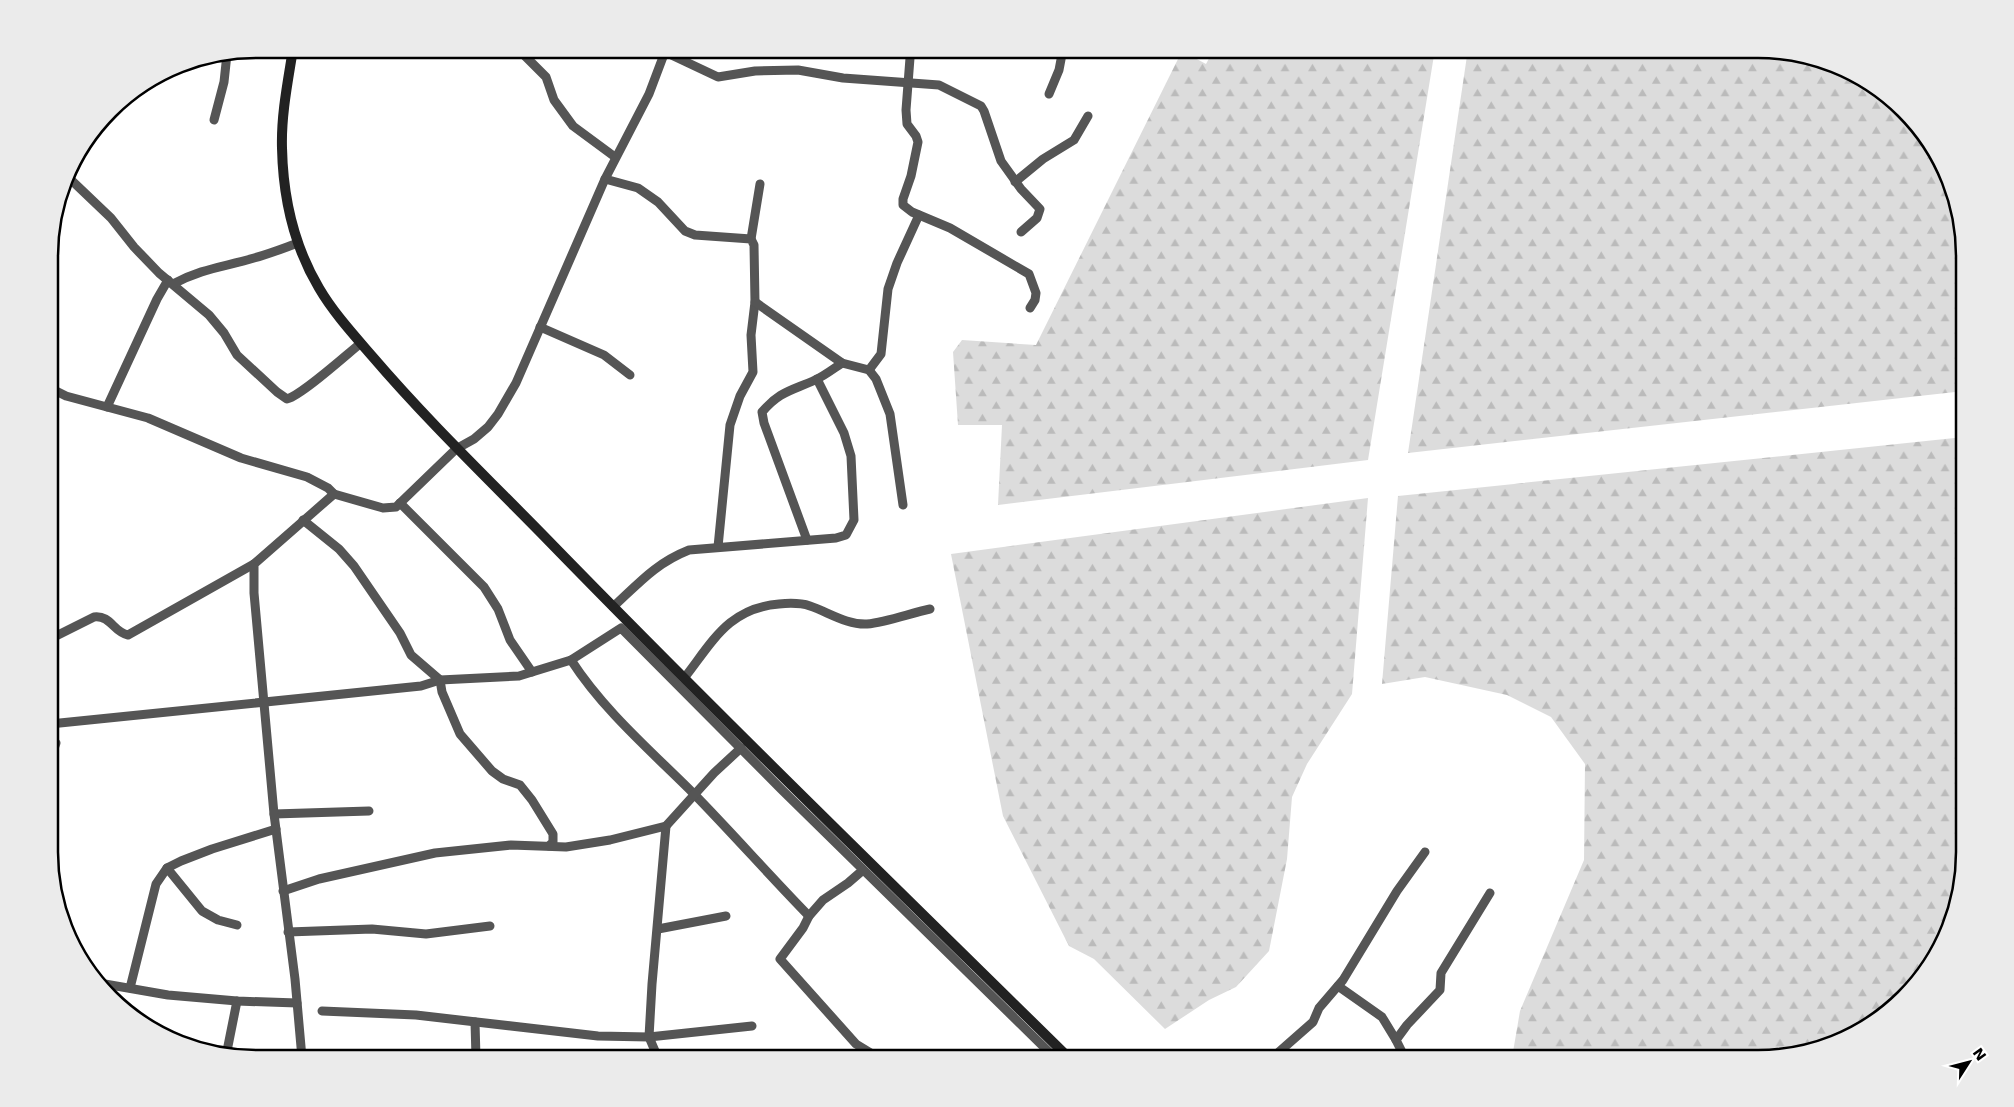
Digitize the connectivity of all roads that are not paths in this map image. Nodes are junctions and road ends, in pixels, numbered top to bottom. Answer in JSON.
{"nodes":[{"id":1,"x":291,"y":58,"type":"edge"},
{"id":2,"x":527,"y":58,"type":"edge"},
{"id":3,"x":663,"y":58,"type":"edge"},
{"id":4,"x":681,"y":58,"type":"edge"},
{"id":5,"x":910,"y":58,"type":"edge"},
{"id":6,"x":1062,"y":58,"type":"edge"},
{"id":7,"x":226,"y":60,"type":"edge"},
{"id":8,"x":909,"y":83,"type":"junction"},
{"id":9,"x":1048,"y":94,"type":"dead end"},
{"id":10,"x":1088,"y":116,"type":"dead end"},
{"id":11,"x":214,"y":120,"type":"dead end"},
{"id":12,"x":615,"y":157,"type":"junction"},
{"id":13,"x":605,"y":179,"type":"junction"},
{"id":14,"x":72,"y":181,"type":"edge"},
{"id":15,"x":1016,"y":182,"type":"junction"},
{"id":16,"x":760,"y":184,"type":"dead end"},
{"id":17,"x":919,"y":215,"type":"junction"},
{"id":18,"x":1022,"y":232,"type":"dead end"},
{"id":19,"x":750,"y":239,"type":"junction"},
{"id":20,"x":298,"y":243,"type":"junction"},
{"id":21,"x":171,"y":282,"type":"junction"},
{"id":22,"x":755,"y":302,"type":"junction"},
{"id":23,"x":1030,"y":308,"type":"dead end"},
{"id":24,"x":540,"y":327,"type":"junction"},
{"id":25,"x":361,"y":343,"type":"junction"},
{"id":26,"x":842,"y":363,"type":"junction"},
{"id":27,"x":869,"y":370,"type":"junction"},
{"id":28,"x":630,"y":375,"type":"dead end"},
{"id":29,"x":817,"y":379,"type":"junction"},
{"id":30,"x":57,"y":392,"type":"edge"},
{"id":31,"x":107,"y":407,"type":"junction"},
{"id":32,"x":456,"y":449,"type":"junction"},
{"id":33,"x":334,"y":494,"type":"junction"},
{"id":34,"x":400,"y":503,"type":"junction"},
{"id":35,"x":902,"y":505,"type":"dead end"},
{"id":36,"x":303,"y":520,"type":"junction"},
{"id":37,"x":807,"y":540,"type":"junction"},
{"id":38,"x":718,"y":547,"type":"junction"},
{"id":39,"x":254,"y":564,"type":"junction"},
{"id":40,"x":613,"y":607,"type":"junction"},
{"id":41,"x":930,"y":609,"type":"dead end"},
{"id":42,"x":57,"y":636,"type":"edge"},
{"id":43,"x":571,"y":660,"type":"junction"},
{"id":44,"x":532,"y":672,"type":"junction"},
{"id":45,"x":685,"y":677,"type":"junction"},
{"id":46,"x":440,"y":680,"type":"junction"},
{"id":47,"x":264,"y":702,"type":"junction"},
{"id":48,"x":57,"y":723,"type":"edge"},
{"id":49,"x":741,"y":748,"type":"junction"},
{"id":50,"x":694,"y":795,"type":"junction"},
{"id":51,"x":369,"y":811,"type":"dead end"},
{"id":52,"x":274,"y":814,"type":"junction"},
{"id":53,"x":666,"y":826,"type":"junction"},
{"id":54,"x":276,"y":830,"type":"junction"},
{"id":55,"x":549,"y":846,"type":"junction"},
{"id":56,"x":1425,"y":852,"type":"dead end"},
{"id":57,"x":167,"y":868,"type":"junction"},
{"id":58,"x":862,"y":870,"type":"junction"},
{"id":59,"x":283,"y":891,"type":"junction"},
{"id":60,"x":1490,"y":893,"type":"dead end"},
{"id":61,"x":726,"y":916,"type":"dead end"},
{"id":62,"x":809,"y":916,"type":"junction"},
{"id":63,"x":237,"y":925,"type":"dead end"},
{"id":64,"x":490,"y":926,"type":"dead end"},
{"id":65,"x":658,"y":928,"type":"junction"},
{"id":66,"x":288,"y":932,"type":"junction"},
{"id":67,"x":110,"y":985,"type":"edge"},
{"id":68,"x":1338,"y":986,"type":"junction"},
{"id":69,"x":130,"y":988,"type":"junction"},
{"id":70,"x":237,"y":1001,"type":"junction"},
{"id":71,"x":297,"y":1003,"type":"junction"},
{"id":72,"x":322,"y":1011,"type":"dead end"},
{"id":73,"x":475,"y":1022,"type":"junction"},
{"id":74,"x":752,"y":1026,"type":"dead end"},
{"id":75,"x":649,"y":1037,"type":"junction"},
{"id":76,"x":1396,"y":1040,"type":"junction"},
{"id":77,"x":228,"y":1048,"type":"edge"},
{"id":78,"x":301,"y":1050,"type":"edge"},
{"id":79,"x":476,"y":1050,"type":"edge"},
{"id":80,"x":655,"y":1050,"type":"edge"},
{"id":81,"x":866,"y":1050,"type":"edge"},
{"id":82,"x":1047,"y":1050,"type":"edge"},
{"id":83,"x":1060,"y":1050,"type":"edge"},
{"id":84,"x":1281,"y":1050,"type":"edge"},
{"id":85,"x":1402,"y":1050,"type":"edge"}],
"edges":[{"from":1,"to":20,"type":"main road"},
{"from":2,"to":12,"type":"street"},
{"from":3,"to":12,"type":"street"},
{"from":4,"to":8,"type":"street"},
{"from":5,"to":8,"type":"street"},
{"from":6,"to":9,"type":"street"},
{"from":7,"to":11,"type":"street"},
{"from":8,"to":15,"type":"street"},
{"from":8,"to":17,"type":"street"},
{"from":10,"to":15,"type":"street"},
{"from":12,"to":13,"type":"street"},
{"from":13,"to":19,"type":"street"},
{"from":13,"to":24,"type":"street"},
{"from":14,"to":21,"type":"street"},
{"from":15,"to":18,"type":"street"},
{"from":16,"to":19,"type":"street"},
{"from":17,"to":23,"type":"street"},
{"from":17,"to":27,"type":"street"},
{"from":19,"to":22,"type":"street"},
{"from":20,"to":21,"type":"street"},
{"from":20,"to":25,"type":"main road"},
{"from":21,"to":25,"type":"street"},
{"from":21,"to":31,"type":"street"},
{"from":22,"to":26,"type":"street"},
{"from":22,"to":38,"type":"street"},
{"from":24,"to":28,"type":"street"},
{"from":24,"to":32,"type":"street"},
{"from":25,"to":32,"type":"main road"},
{"from":26,"to":27,"type":"street"},
{"from":26,"to":29,"type":"street"},
{"from":27,"to":35,"type":"street"},
{"from":29,"to":37,"type":"street"},
{"from":29,"to":37,"type":"street"},
{"from":30,"to":31,"type":"street"},
{"from":31,"to":33,"type":"street"},
{"from":32,"to":34,"type":"street"},
{"from":32,"to":40,"type":"main road"},
{"from":33,"to":34,"type":"street"},
{"from":33,"to":36,"type":"street"},
{"from":34,"to":44,"type":"street"},
{"from":36,"to":39,"type":"street"},
{"from":36,"to":46,"type":"street"},
{"from":37,"to":38,"type":"street"},
{"from":38,"to":40,"type":"street"},
{"from":39,"to":42,"type":"street"},
{"from":39,"to":47,"type":"street"},
{"from":40,"to":45,"type":"main road"},
{"from":41,"to":45,"type":"street"},
{"from":43,"to":44,"type":"street"},
{"from":43,"to":49,"type":"street"},
{"from":43,"to":50,"type":"street"},
{"from":44,"to":46,"type":"street"},
{"from":45,"to":83,"type":"main road"},
{"from":46,"to":47,"type":"street"},
{"from":46,"to":55,"type":"street"},
{"from":47,"to":48,"type":"street"},
{"from":47,"to":52,"type":"street"},
{"from":49,"to":50,"type":"street"},
{"from":49,"to":58,"type":"street"},
{"from":50,"to":53,"type":"street"},
{"from":50,"to":62,"type":"street"},
{"from":51,"to":52,"type":"street"},
{"from":52,"to":54,"type":"street"},
{"from":53,"to":55,"type":"street"},
{"from":53,"to":65,"type":"street"},
{"from":54,"to":57,"type":"street"},
{"from":54,"to":59,"type":"street"},
{"from":55,"to":59,"type":"street"},
{"from":56,"to":68,"type":"street"},
{"from":57,"to":63,"type":"street"},
{"from":57,"to":69,"type":"street"},
{"from":58,"to":62,"type":"street"},
{"from":58,"to":82,"type":"street"},
{"from":59,"to":66,"type":"street"},
{"from":60,"to":76,"type":"street"},
{"from":61,"to":65,"type":"street"},
{"from":62,"to":81,"type":"street"},
{"from":64,"to":66,"type":"street"},
{"from":65,"to":75,"type":"street"},
{"from":66,"to":71,"type":"street"},
{"from":67,"to":69,"type":"street"},
{"from":68,"to":76,"type":"street"},
{"from":68,"to":84,"type":"street"},
{"from":69,"to":70,"type":"street"},
{"from":70,"to":71,"type":"street"},
{"from":70,"to":77,"type":"street"},
{"from":71,"to":78,"type":"street"},
{"from":72,"to":73,"type":"street"},
{"from":73,"to":75,"type":"street"},
{"from":73,"to":79,"type":"street"},
{"from":74,"to":75,"type":"street"},
{"from":75,"to":80,"type":"street"},
{"from":76,"to":85,"type":"street"}]}
